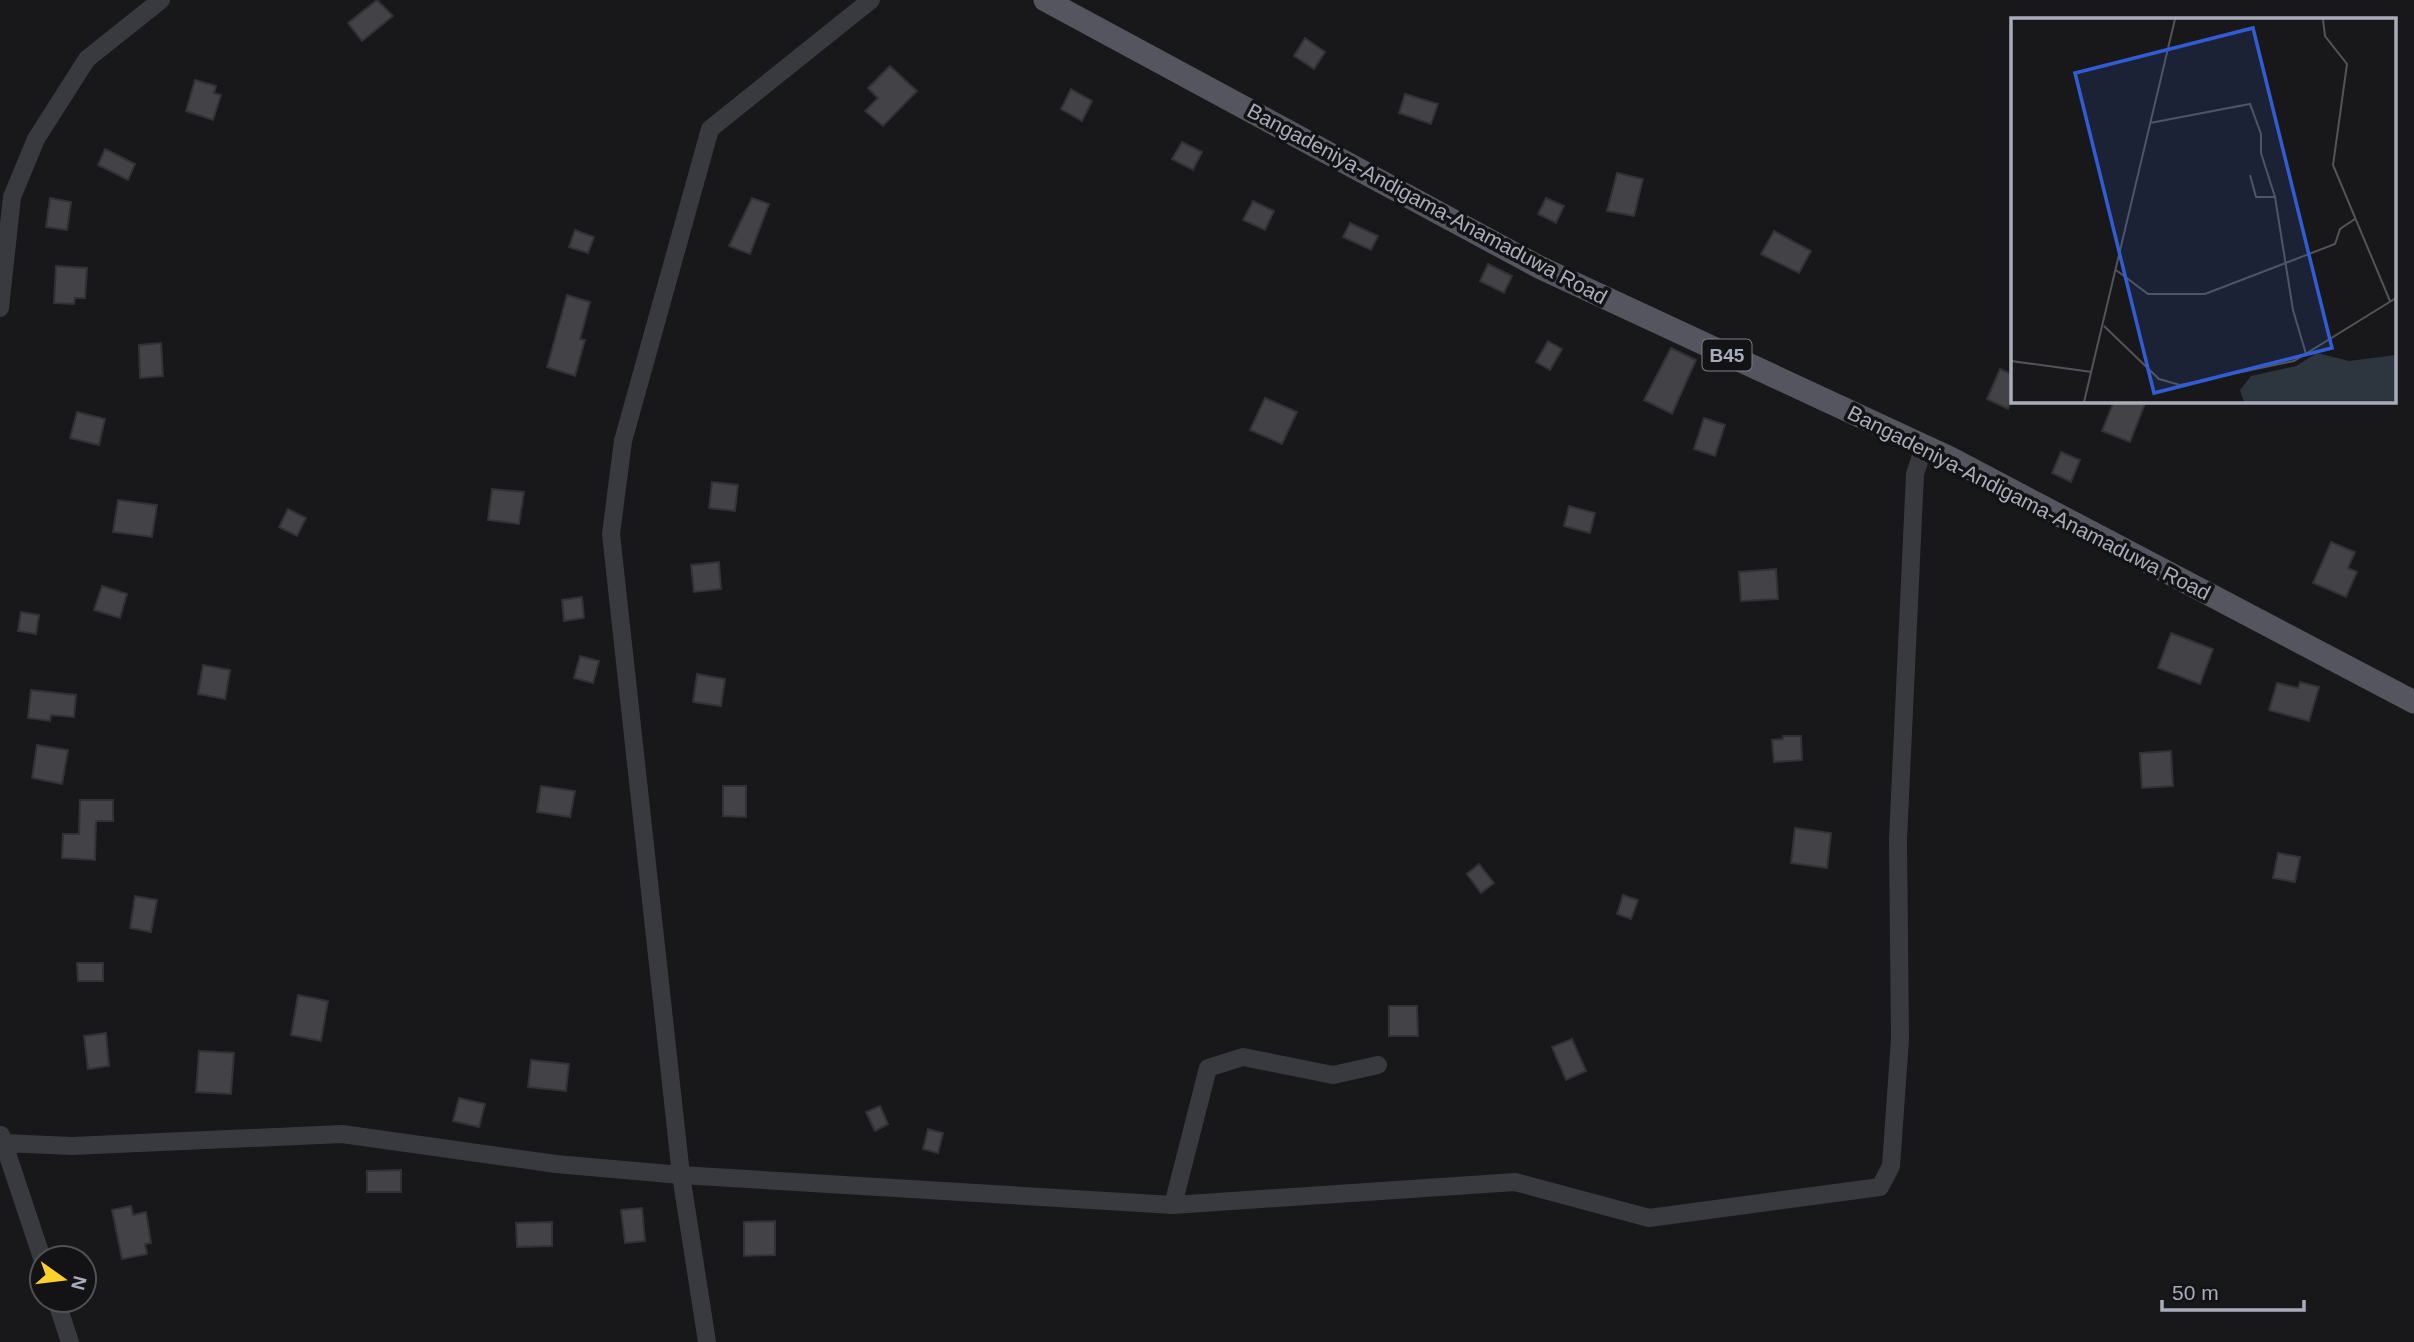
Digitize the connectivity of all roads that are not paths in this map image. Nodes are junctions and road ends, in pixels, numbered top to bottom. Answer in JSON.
{"nodes":[{"id":1,"x":161,"y":0,"type":"edge"},
{"id":2,"x":871,"y":0,"type":"edge"},
{"id":3,"x":1045,"y":0,"type":"edge"},
{"id":4,"x":0,"y":308,"type":"edge"},
{"id":5,"x":1924,"y":447,"type":"junction"},
{"id":6,"x":2414,"y":702,"type":"edge"},
{"id":7,"x":1378,"y":1065,"type":"dead end"},
{"id":8,"x":2,"y":1137,"type":"edge"},
{"id":9,"x":681,"y":1175,"type":"junction"},
{"id":10,"x":1173,"y":1205,"type":"junction"},
{"id":11,"x":37,"y":1244,"type":"edge"},
{"id":12,"x":61,"y":1314,"type":"edge"},
{"id":13,"x":70,"y":1342,"type":"edge"},
{"id":14,"x":707,"y":1342,"type":"edge"}],
"edges":[{"from":1,"to":4,"type":"street"},
{"from":2,"to":9,"type":"street"},
{"from":3,"to":5,"type":"main road","name":"Bangadeniya-Andigama-Anamaduwa Road","number":"B45"},
{"from":5,"to":6,"type":"main road","name":"Bangadeniya-Andigama-Anamaduwa Road","number":"B45"},
{"from":5,"to":10,"type":"street"},
{"from":7,"to":10,"type":"street"},
{"from":8,"to":9,"type":"street"},
{"from":8,"to":11,"type":"street"},
{"from":9,"to":10,"type":"street"},
{"from":9,"to":14,"type":"street"},
{"from":12,"to":13,"type":"street"}]}
